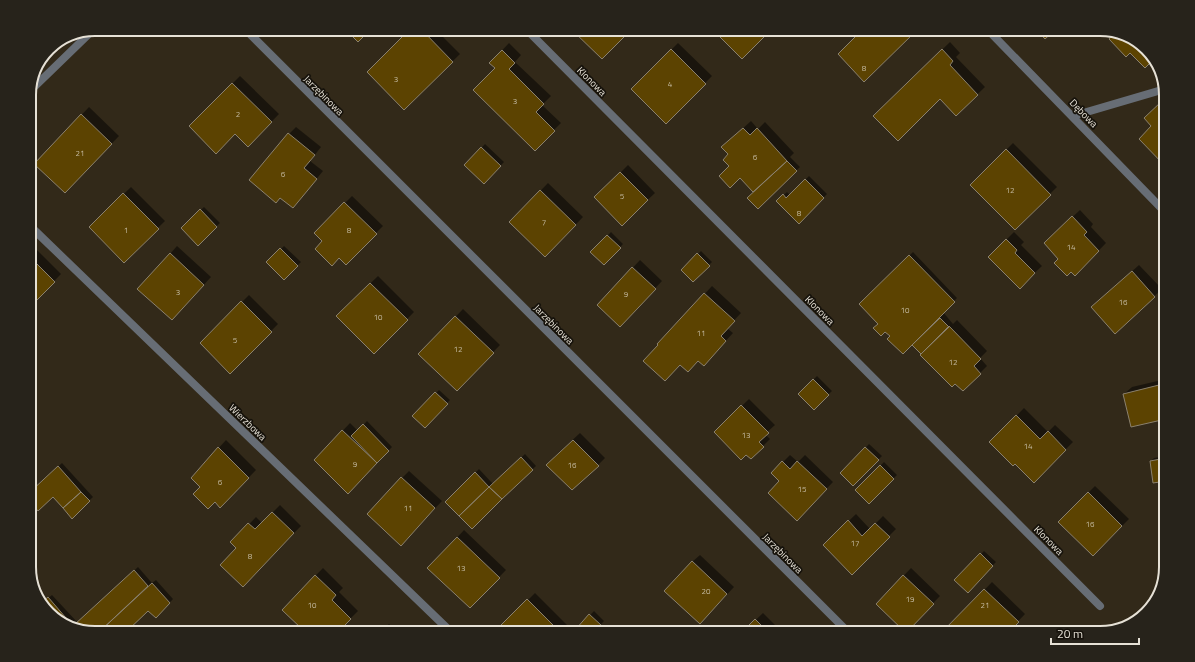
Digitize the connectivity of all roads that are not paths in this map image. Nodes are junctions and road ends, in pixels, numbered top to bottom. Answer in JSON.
{"nodes":[{"id":1,"x":252,"y":36,"type":"edge"},
{"id":2,"x":533,"y":36,"type":"edge"},
{"id":3,"x":994,"y":36,"type":"edge"},
{"id":4,"x":86,"y":37,"type":"edge"},
{"id":5,"x":37,"y":84,"type":"edge"},
{"id":6,"x":1159,"y":91,"type":"edge"},
{"id":7,"x":1073,"y":116,"type":"junction"},
{"id":8,"x":1159,"y":206,"type":"edge"},
{"id":9,"x":36,"y":232,"type":"edge"},
{"id":10,"x":1100,"y":606,"type":"dead end"},
{"id":11,"x":445,"y":626,"type":"edge"},
{"id":12,"x":842,"y":626,"type":"edge"}],
"edges":[{"from":1,"to":12,"type":"street","name":"Jarzębinowa"},
{"from":2,"to":10,"type":"street","name":"Klonowa"},
{"from":3,"to":7,"type":"street","name":"Dębowa"},
{"from":4,"to":5,"type":"street"},
{"from":6,"to":7,"type":"street"},
{"from":7,"to":8,"type":"street","name":"Dębowa"},
{"from":9,"to":11,"type":"street","name":"Wierzbowa"}]}
